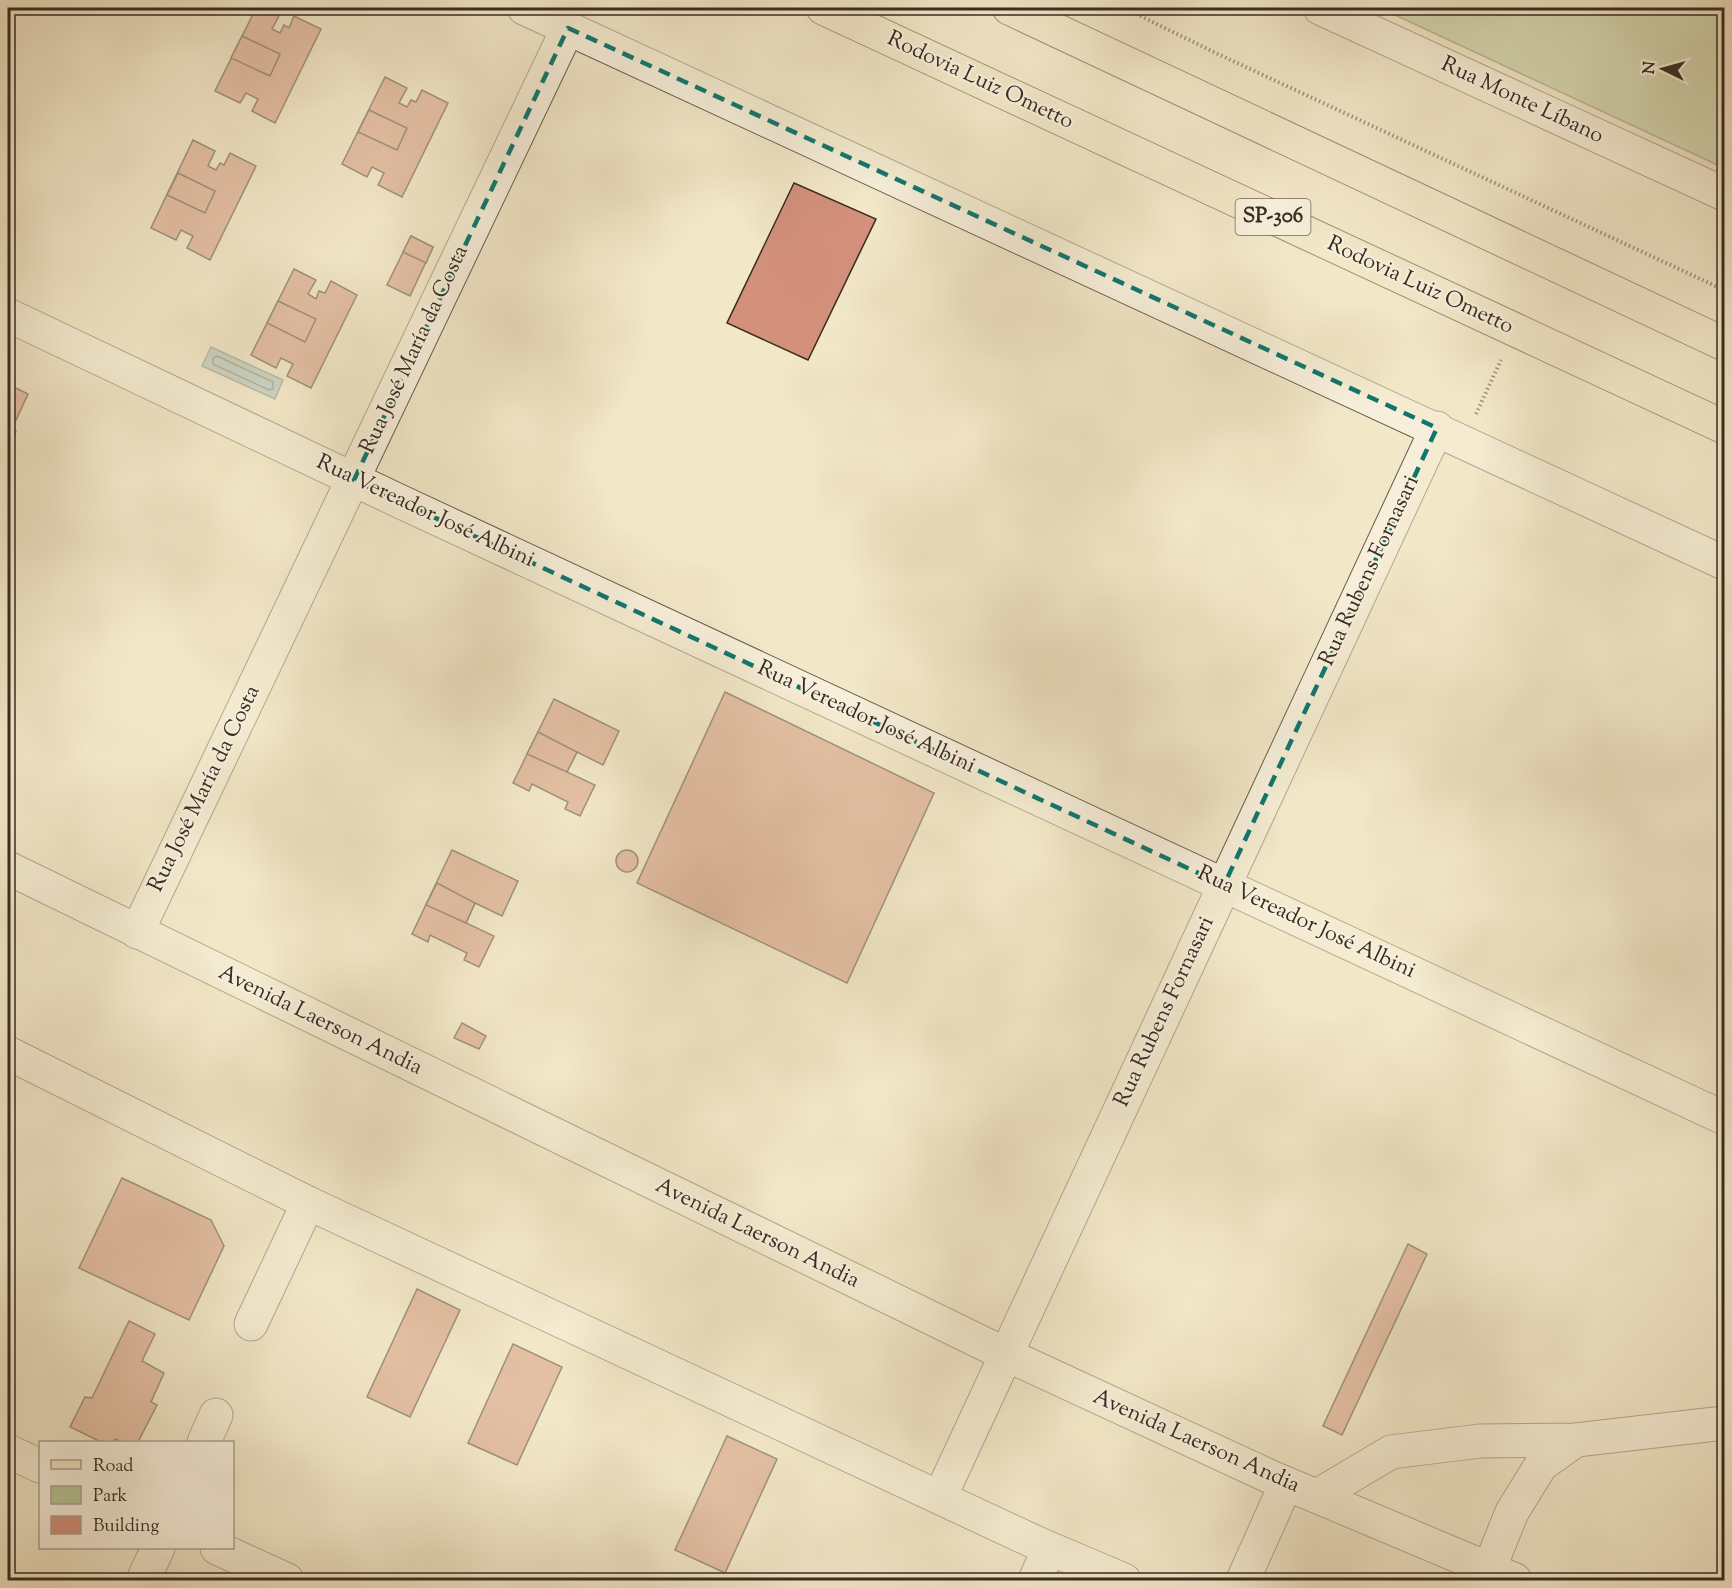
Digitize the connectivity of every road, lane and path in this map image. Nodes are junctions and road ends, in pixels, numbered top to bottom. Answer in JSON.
{"nodes":[{"id":1,"x":524,"y":8,"type":"edge"},
{"id":2,"x":823,"y":8,"type":"edge"},
{"id":3,"x":1009,"y":8,"type":"edge"},
{"id":4,"x":1124,"y":8,"type":"edge"},
{"id":5,"x":1320,"y":8,"type":"edge"},
{"id":6,"x":568,"y":28,"type":"junction"},
{"id":7,"x":1725,"y":194,"type":"edge"},
{"id":8,"x":1725,"y":290,"type":"edge"},
{"id":9,"x":8,"y":315,"type":"edge"},
{"id":10,"x":1725,"y":344,"type":"edge"},
{"id":11,"x":1501,"y":360,"type":"dead end"},
{"id":12,"x":1725,"y":427,"type":"edge"},
{"id":13,"x":1450,"y":435,"type":"junction"},
{"id":14,"x":354,"y":480,"type":"junction"},
{"id":15,"x":1725,"y":563,"type":"edge"},
{"id":16,"x":8,"y":868,"type":"edge"},
{"id":17,"x":1224,"y":885,"type":"junction"},
{"id":18,"x":137,"y":932,"type":"junction"},
{"id":19,"x":8,"y":1053,"type":"edge"},
{"id":20,"x":1725,"y":1118,"type":"edge"},
{"id":21,"x":308,"y":1203,"type":"junction"},
{"id":22,"x":251,"y":1323,"type":"dead end"},
{"id":23,"x":1005,"y":1354,"type":"junction"},
{"id":24,"x":1725,"y":1423,"type":"edge"},
{"id":25,"x":1576,"y":1440,"type":"junction"},
{"id":26,"x":8,"y":1451,"type":"edge"},
{"id":27,"x":39,"y":1466,"type":"edge"},
{"id":28,"x":1286,"y":1484,"type":"junction"},
{"id":29,"x":1317,"y":1496,"type":"junction"},
{"id":30,"x":940,"y":1497,"type":"junction"},
{"id":31,"x":1049,"y":1548,"type":"junction"},
{"id":32,"x":158,"y":1549,"type":"edge"},
{"id":33,"x":219,"y":1549,"type":"edge"},
{"id":34,"x":1502,"y":1575,"type":"edge"},
{"id":35,"x":143,"y":1581,"type":"edge"},
{"id":36,"x":286,"y":1581,"type":"edge"},
{"id":37,"x":1035,"y":1581,"type":"edge"},
{"id":38,"x":1124,"y":1581,"type":"edge"},
{"id":39,"x":1243,"y":1581,"type":"edge"}],
"edges":[{"from":1,"to":6,"type":"street"},
{"from":2,"to":12,"type":"main road","name":"Rodovia Luiz Ometto","number":"SP-306"},
{"from":3,"to":10,"type":"main road"},
{"from":4,"to":8,"type":"path"},
{"from":5,"to":7,"type":"street","name":"Rua Monte Líbano"},
{"from":6,"to":13,"type":"street"},
{"from":6,"to":14,"type":"street","name":"Rua José María da Costa"},
{"from":9,"to":14,"type":"street","name":"Rua Vereador José Albini"},
{"from":11,"to":13,"type":"path"},
{"from":13,"to":15,"type":"street"},
{"from":13,"to":17,"type":"street","name":"Rua Rubens Fornasari"},
{"from":14,"to":17,"type":"street","name":"Rua Vereador José Albini"},
{"from":14,"to":18,"type":"street","name":"Rua José María da Costa"},
{"from":16,"to":18,"type":"street","name":"Avenida Laerson Andia"},
{"from":17,"to":20,"type":"street","name":"Rua Vereador José Albini"},
{"from":17,"to":23,"type":"street","name":"Rua Rubens Fornasari"},
{"from":18,"to":23,"type":"street","name":"Avenida Laerson Andia"},
{"from":19,"to":21,"type":"street"},
{"from":21,"to":22,"type":"street"},
{"from":21,"to":30,"type":"street"},
{"from":23,"to":28,"type":"street","name":"Avenida Laerson Andia"},
{"from":23,"to":30,"type":"street","name":"Rua Rubens Fornasari"},
{"from":24,"to":25,"type":"street"},
{"from":25,"to":29,"type":"street"},
{"from":25,"to":34,"type":"street"},
{"from":26,"to":27,"type":"street"},
{"from":28,"to":29,"type":"street","name":"Avenida Laerson Andia"},
{"from":28,"to":39,"type":"street"},
{"from":29,"to":34,"type":"street","name":"Avenida Laerson Andia"},
{"from":30,"to":31,"type":"street"},
{"from":31,"to":37,"type":"street"},
{"from":31,"to":38,"type":"street"},
{"from":32,"to":35,"type":"street"},
{"from":33,"to":36,"type":"street"}]}
